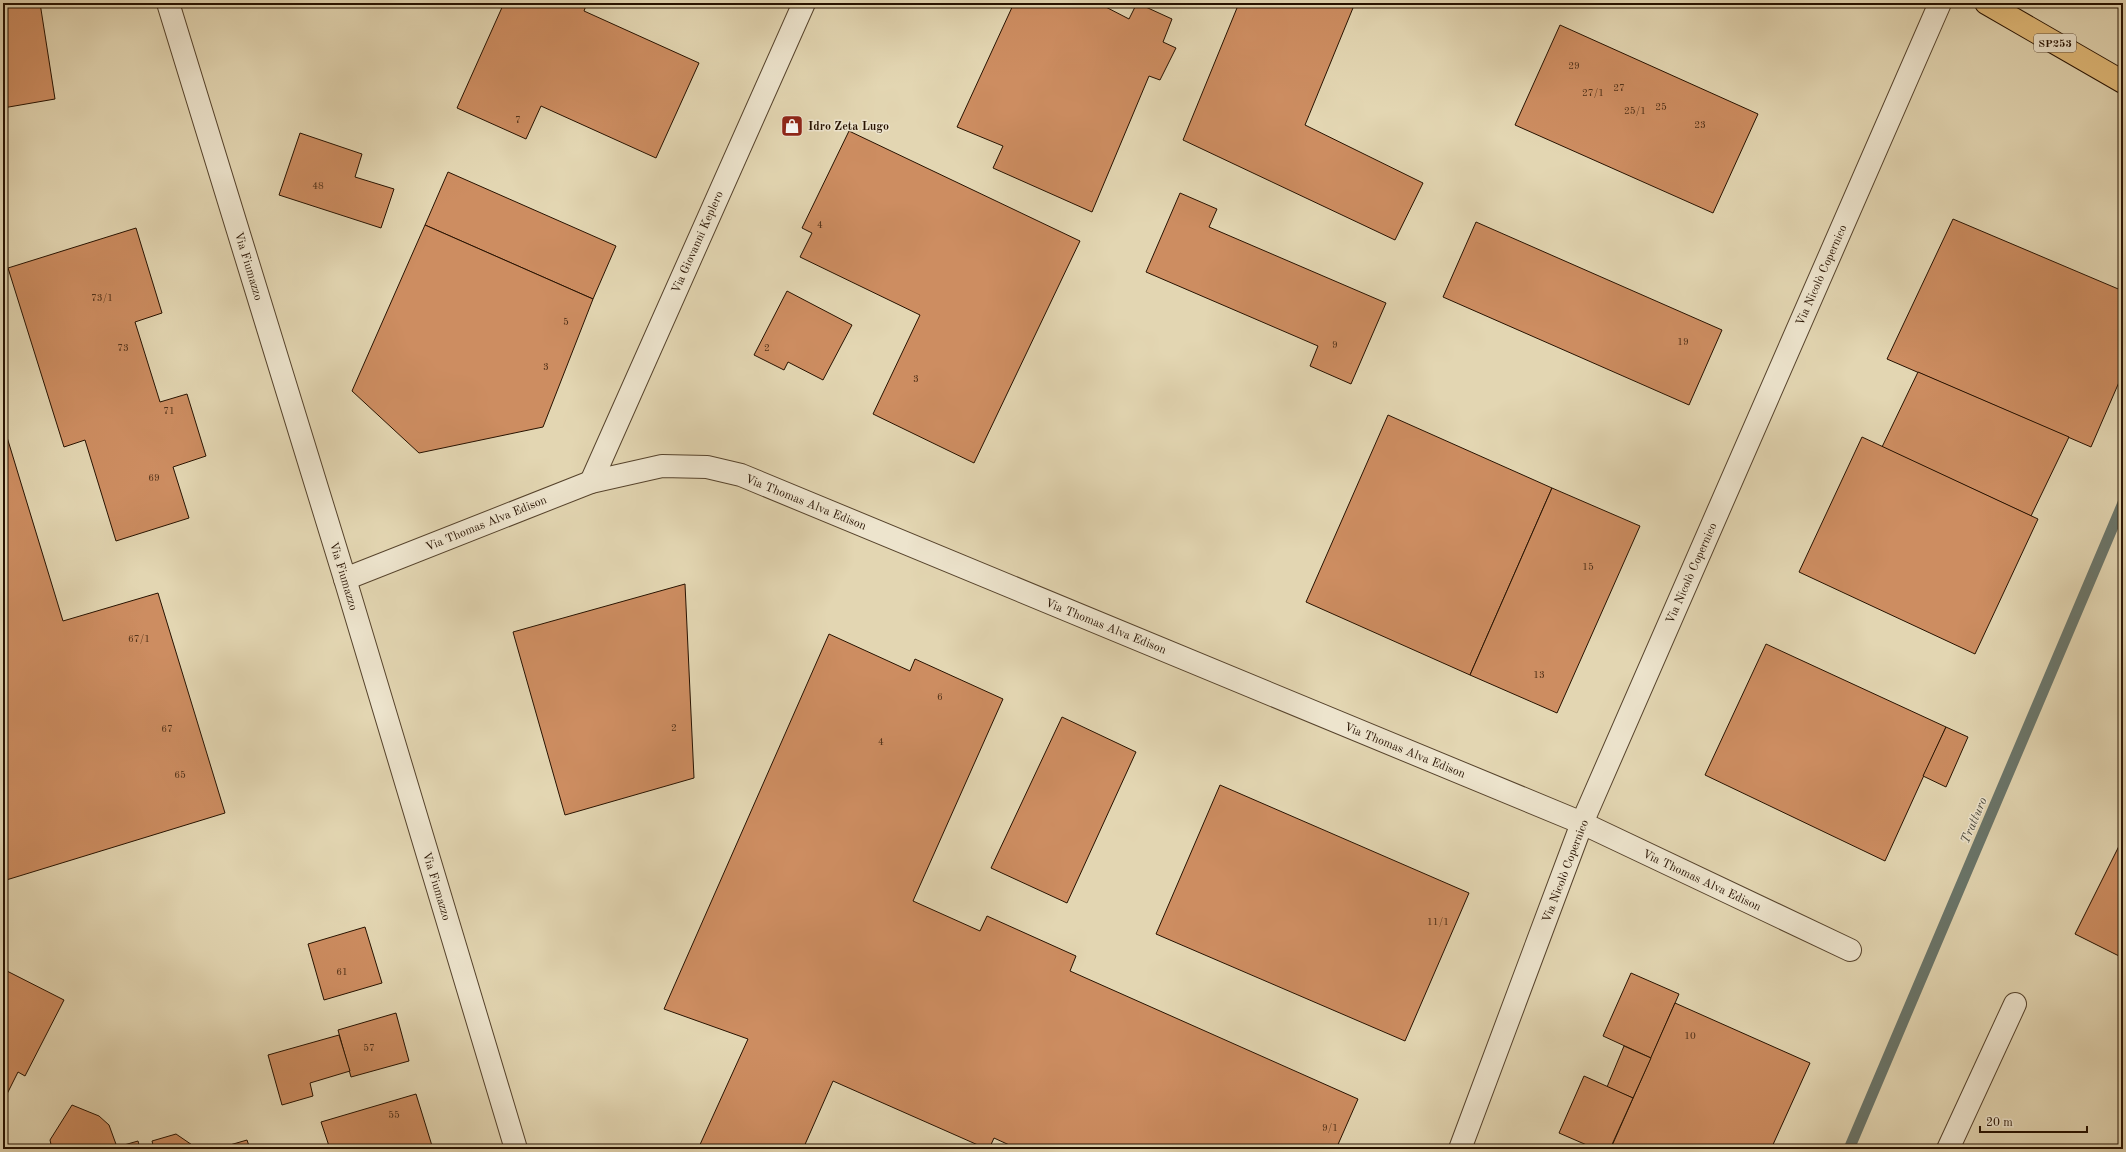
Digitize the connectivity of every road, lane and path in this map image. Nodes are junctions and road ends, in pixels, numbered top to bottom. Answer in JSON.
{"nodes":[{"id":1,"x":168,"y":3,"type":"edge"},
{"id":2,"x":804,"y":3,"type":"edge"},
{"id":3,"x":1940,"y":3,"type":"edge"},
{"id":4,"x":1986,"y":3,"type":"edge"},
{"id":5,"x":2123,"y":82,"type":"edge"},
{"id":6,"x":591,"y":482,"type":"junction"},
{"id":7,"x":345,"y":579,"type":"junction"},
{"id":8,"x":1582,"y":823,"type":"junction"},
{"id":9,"x":1850,"y":950,"type":"dead end"},
{"id":10,"x":2015,"y":1004,"type":"dead end"},
{"id":11,"x":516,"y":1149,"type":"edge"},
{"id":12,"x":1460,"y":1149,"type":"edge"},
{"id":13,"x":1948,"y":1149,"type":"edge"}],
"edges":[{"from":1,"to":7,"type":"street","name":"Via Fiumazzo"},
{"from":2,"to":6,"type":"street","name":"Via Giovanni Keplero"},
{"from":3,"to":8,"type":"street","name":"Via Nicolò Copernico"},
{"from":4,"to":5,"type":"main road","number":"SP253"},
{"from":6,"to":7,"type":"street","name":"Via Thomas Alva Edison"},
{"from":6,"to":8,"type":"street","name":"Via Thomas Alva Edison"},
{"from":7,"to":11,"type":"street","name":"Via Fiumazzo"},
{"from":8,"to":9,"type":"street","name":"Via Thomas Alva Edison"},
{"from":8,"to":12,"type":"street","name":"Via Nicolò Copernico"},
{"from":10,"to":13,"type":"street"}]}
